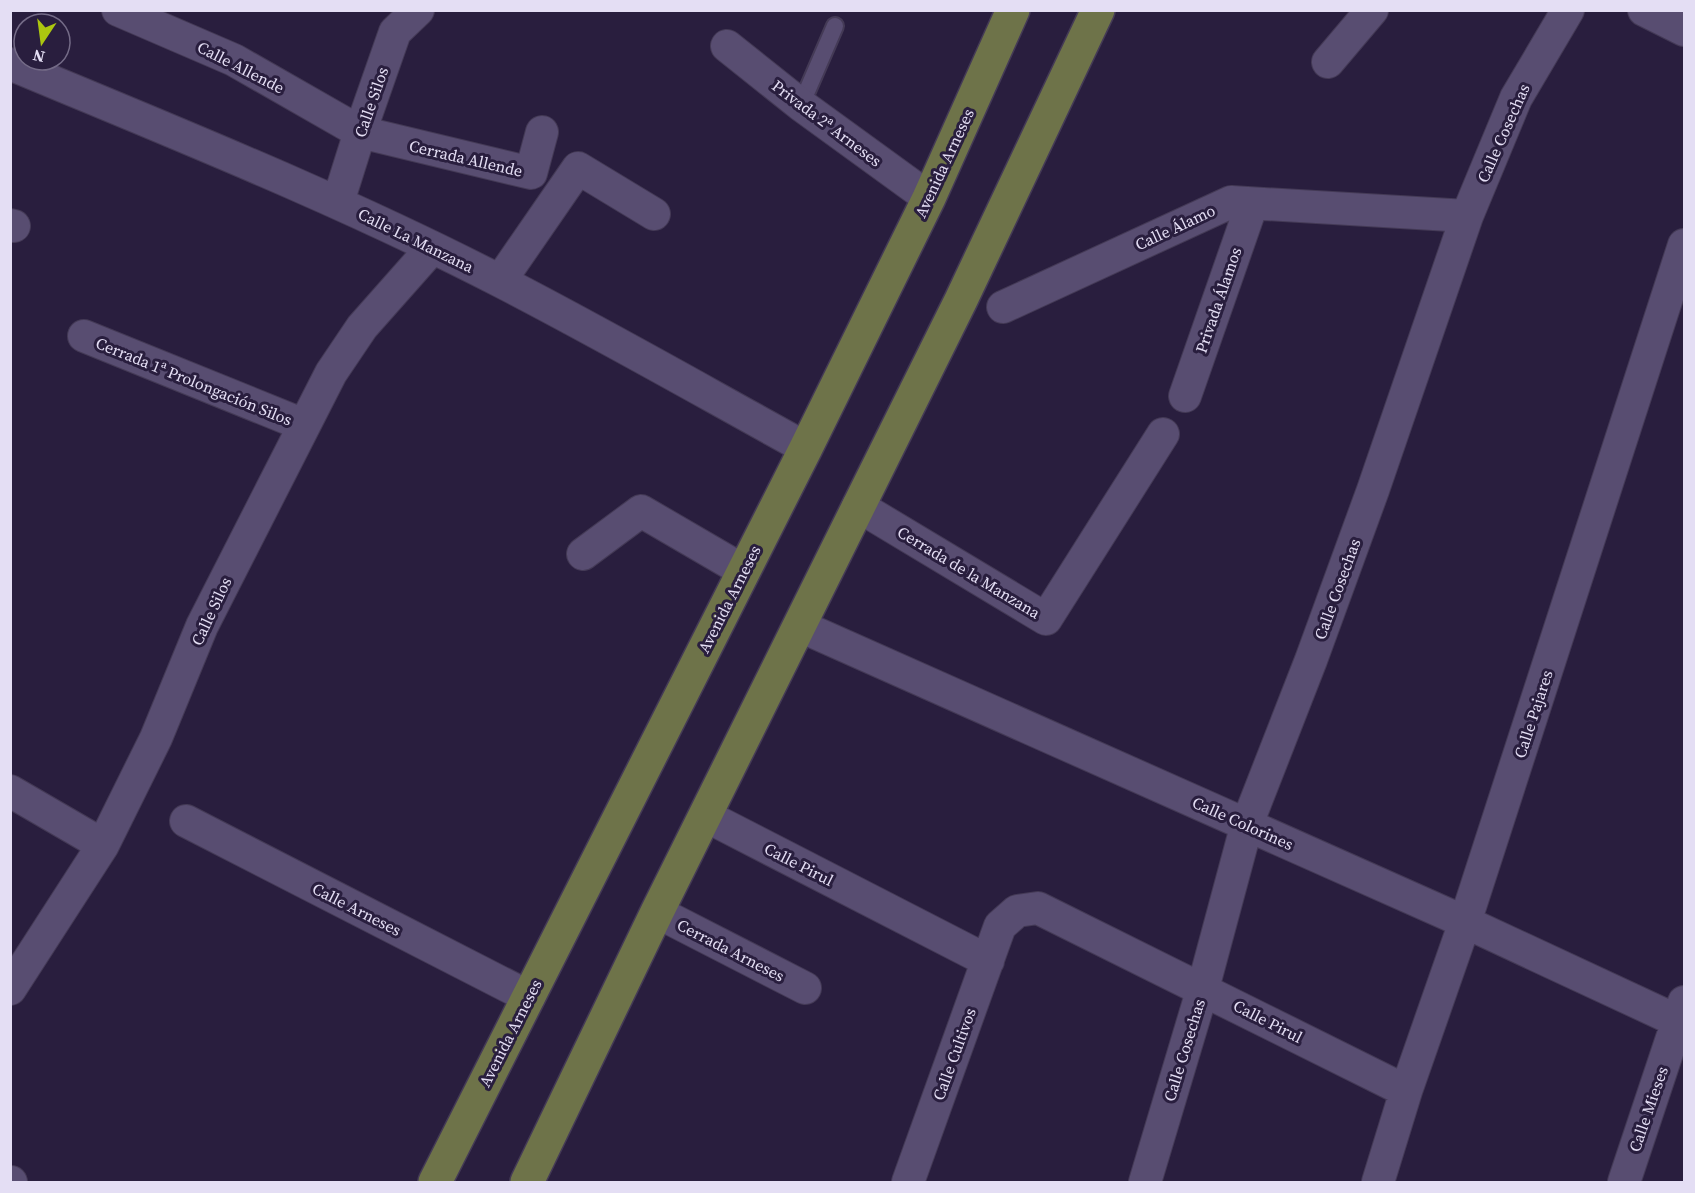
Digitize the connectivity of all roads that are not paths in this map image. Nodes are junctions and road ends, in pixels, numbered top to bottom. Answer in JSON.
{"nodes":[{"id":1,"x":118,"y":10,"type":"edge"},
{"id":2,"x":418,"y":10,"type":"edge"},
{"id":3,"x":1013,"y":10,"type":"edge"},
{"id":4,"x":1098,"y":10,"type":"edge"},
{"id":5,"x":1372,"y":10,"type":"edge"},
{"id":6,"x":1568,"y":10,"type":"edge"},
{"id":7,"x":1644,"y":10,"type":"edge"},
{"id":8,"x":835,"y":26,"type":"dead end"},
{"id":9,"x":1684,"y":30,"type":"edge"},
{"id":10,"x":727,"y":46,"type":"dead end"},
{"id":11,"x":1328,"y":62,"type":"dead end"},
{"id":12,"x":10,"y":63,"type":"edge"},
{"id":13,"x":801,"y":105,"type":"junction"},
{"id":14,"x":360,"y":132,"type":"junction"},
{"id":15,"x":542,"y":132,"type":"dead end"},
{"id":16,"x":929,"y":198,"type":"junction"},
{"id":17,"x":338,"y":202,"type":"junction"},
{"id":18,"x":1252,"y":204,"type":"junction"},
{"id":19,"x":654,"y":214,"type":"dead end"},
{"id":20,"x":1467,"y":216,"type":"junction"},
{"id":21,"x":1684,"y":245,"type":"edge"},
{"id":22,"x":432,"y":248,"type":"junction"},
{"id":23,"x":500,"y":281,"type":"junction"},
{"id":24,"x":1003,"y":307,"type":"dead end"},
{"id":25,"x":84,"y":336,"type":"dead end"},
{"id":26,"x":1185,"y":396,"type":"dead end"},
{"id":27,"x":304,"y":425,"type":"junction"},
{"id":28,"x":1163,"y":434,"type":"dead end"},
{"id":29,"x":806,"y":448,"type":"junction"},
{"id":30,"x":858,"y":506,"type":"junction"},
{"id":31,"x":583,"y":554,"type":"dead end"},
{"id":32,"x":744,"y":571,"type":"junction"},
{"id":33,"x":800,"y":626,"type":"junction"},
{"id":34,"x":10,"y":791,"type":"edge"},
{"id":35,"x":706,"y":816,"type":"junction"},
{"id":36,"x":186,"y":821,"type":"dead end"},
{"id":37,"x":1247,"y":824,"type":"junction"},
{"id":38,"x":103,"y":845,"type":"junction"},
{"id":39,"x":657,"y":912,"type":"junction"},
{"id":40,"x":1465,"y":922,"type":"junction"},
{"id":41,"x":1000,"y":926,"type":"joint"},
{"id":42,"x":988,"y":961,"type":"junction"},
{"id":43,"x":805,"y":988,"type":"dead end"},
{"id":44,"x":1203,"y":988,"type":"junction"},
{"id":45,"x":10,"y":989,"type":"edge"},
{"id":46,"x":529,"y":997,"type":"junction"},
{"id":47,"x":1682,"y":1016,"type":"edge"},
{"id":48,"x":1406,"y":1091,"type":"junction"},
{"id":49,"x":435,"y":1182,"type":"edge"},
{"id":50,"x":527,"y":1182,"type":"edge"},
{"id":51,"x":908,"y":1182,"type":"edge"},
{"id":52,"x":1145,"y":1182,"type":"edge"},
{"id":53,"x":1377,"y":1182,"type":"edge"},
{"id":54,"x":1624,"y":1182,"type":"edge"}],
"edges":[{"from":1,"to":14,"type":"street","name":"Calle Allende"},
{"from":2,"to":14,"type":"street","name":"Calle Silos"},
{"from":3,"to":16,"type":"main road","name":"Avenida Arneses"},
{"from":4,"to":30,"type":"main road"},
{"from":5,"to":11,"type":"street"},
{"from":6,"to":20,"type":"street","name":"Calle Cosechas"},
{"from":7,"to":9,"type":"street"},
{"from":8,"to":13,"type":"lane"},
{"from":10,"to":13,"type":"street","name":"Privada 2ª Arneses"},
{"from":12,"to":17,"type":"street","name":"Calle La Manzana"},
{"from":13,"to":16,"type":"street","name":"Privada 2ª Arneses"},
{"from":14,"to":15,"type":"street","name":"Cerrada Allende"},
{"from":14,"to":17,"type":"street","name":"Calle Silos"},
{"from":16,"to":29,"type":"main road","name":"Avenida Arneses"},
{"from":17,"to":22,"type":"street","name":"Calle La Manzana"},
{"from":18,"to":20,"type":"street","name":"Calle Álamo"},
{"from":18,"to":24,"type":"street","name":"Calle Álamo"},
{"from":18,"to":26,"type":"street","name":"Privada Álamos"},
{"from":19,"to":23,"type":"street"},
{"from":20,"to":37,"type":"street","name":"Calle Cosechas"},
{"from":21,"to":40,"type":"street","name":"Calle Pajares"},
{"from":22,"to":23,"type":"street","name":"Calle La Manzana"},
{"from":22,"to":27,"type":"street","name":"Calle Silos"},
{"from":23,"to":29,"type":"street","name":"Calle La Manzana"},
{"from":25,"to":27,"type":"street","name":"Cerrada 1ª Prolongación Silos"},
{"from":27,"to":38,"type":"street","name":"Calle Silos"},
{"from":28,"to":30,"type":"street","name":"Cerrada de la Manzana"},
{"from":29,"to":32,"type":"main road","name":"Avenida Arneses"},
{"from":30,"to":33,"type":"main road"},
{"from":31,"to":32,"type":"street"},
{"from":32,"to":46,"type":"main road","name":"Avenida Arneses"},
{"from":33,"to":35,"type":"main road"},
{"from":33,"to":37,"type":"street","name":"Calle Colorines"},
{"from":34,"to":38,"type":"street"},
{"from":35,"to":39,"type":"main road"},
{"from":35,"to":42,"type":"street","name":"Calle Pirul"},
{"from":36,"to":46,"type":"street","name":"Calle Arneses"},
{"from":37,"to":40,"type":"street","name":"Calle Colorines"},
{"from":37,"to":44,"type":"street","name":"Calle Cosechas"},
{"from":38,"to":45,"type":"street","name":"Calle Silos"},
{"from":39,"to":43,"type":"street","name":"Cerrada Arneses"},
{"from":39,"to":50,"type":"main road"},
{"from":40,"to":47,"type":"street","name":"Calle Colorines"},
{"from":40,"to":48,"type":"street","name":"Calle Pajares"},
{"from":41,"to":42,"type":"street","name":"Calle Cultivos"},
{"from":41,"to":44,"type":"street","name":"Calle Pirul"},
{"from":42,"to":51,"type":"street","name":"Calle Cultivos"},
{"from":44,"to":48,"type":"street","name":"Calle Pirul"},
{"from":44,"to":52,"type":"street","name":"Calle Cosechas"},
{"from":46,"to":49,"type":"main road","name":"Avenida Arneses"},
{"from":47,"to":54,"type":"street","name":"Calle Mieses"},
{"from":48,"to":53,"type":"street","name":"Calle Pajares"}]}
